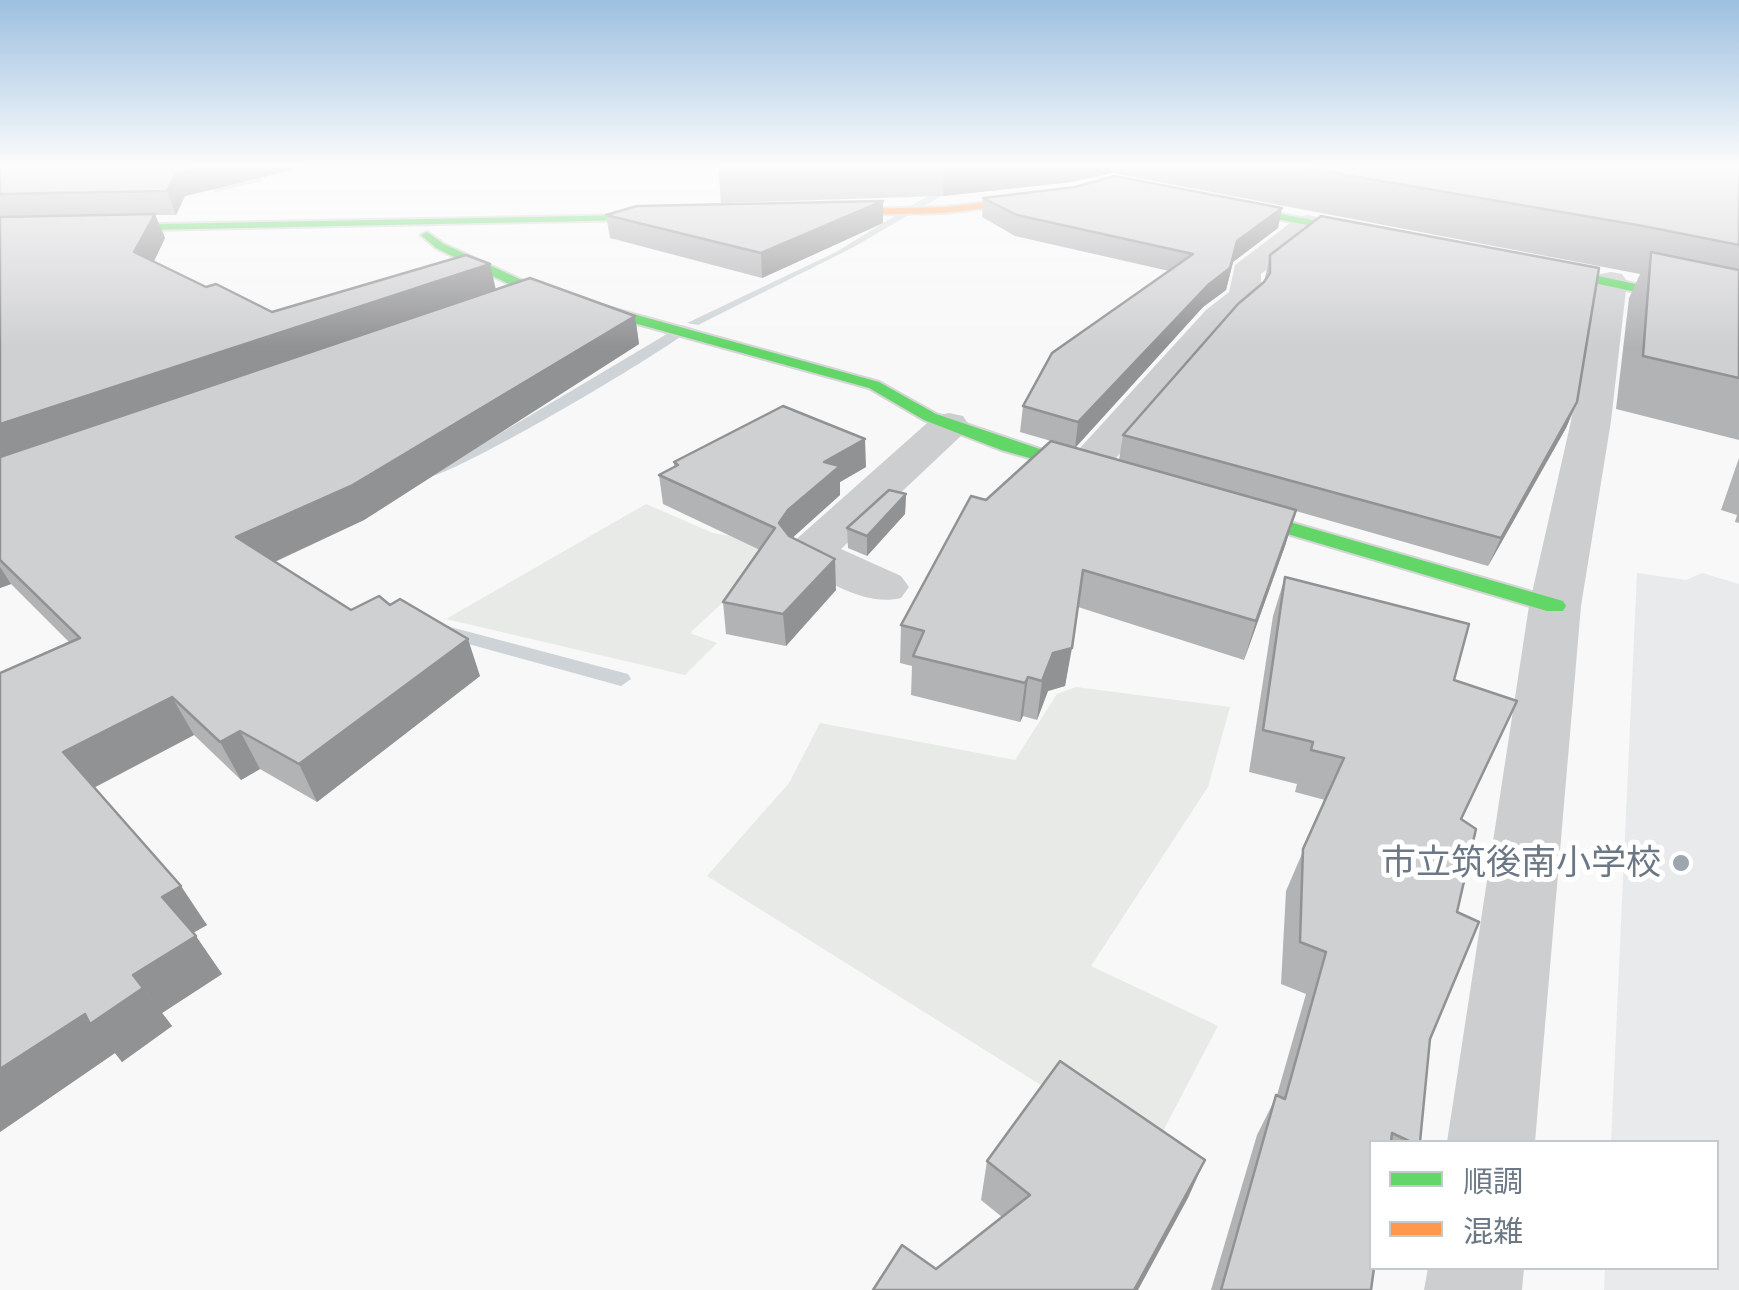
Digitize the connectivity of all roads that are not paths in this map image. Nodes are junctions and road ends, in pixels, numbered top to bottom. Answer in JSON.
{"nodes":[{"id":1,"x":200,"y":226,"type":"edge"},
{"id":2,"x":424,"y":226,"type":"edge"},
{"id":3,"x":1303,"y":226,"type":"edge"},
{"id":4,"x":1329,"y":226,"type":"edge"},
{"id":5,"x":0,"y":230,"type":"edge"},
{"id":6,"x":1403,"y":241,"type":"edge"},
{"id":7,"x":1498,"y":259,"type":"edge"},
{"id":8,"x":1612,"y":281,"type":"junction"},
{"id":9,"x":534,"y":291,"type":"junction"},
{"id":10,"x":1739,"y":310,"type":"edge"},
{"id":11,"x":478,"y":311,"type":"edge"},
{"id":12,"x":950,"y":424,"type":"junction"},
{"id":13,"x":1085,"y":468,"type":"junction"},
{"id":14,"x":1141,"y":485,"type":"edge"},
{"id":15,"x":1198,"y":502,"type":"edge"},
{"id":16,"x":883,"y":587,"type":"dead end"},
{"id":17,"x":1555,"y":606,"type":"junction"},
{"id":18,"x":1491,"y":1140,"type":"edge"}],
"edges":[{"from":1,"to":5,"type":"main road"},
{"from":2,"to":9,"type":"main road"},
{"from":3,"to":13,"type":"street"},
{"from":4,"to":6,"type":"main road"},
{"from":7,"to":8,"type":"main road"},
{"from":8,"to":10,"type":"main road"},
{"from":8,"to":17,"type":"street"},
{"from":9,"to":11,"type":"street"},
{"from":9,"to":12,"type":"main road"},
{"from":12,"to":13,"type":"main road"},
{"from":12,"to":16,"type":"street"},
{"from":13,"to":14,"type":"main road"},
{"from":15,"to":17,"type":"main road"},
{"from":17,"to":18,"type":"street"}]}
